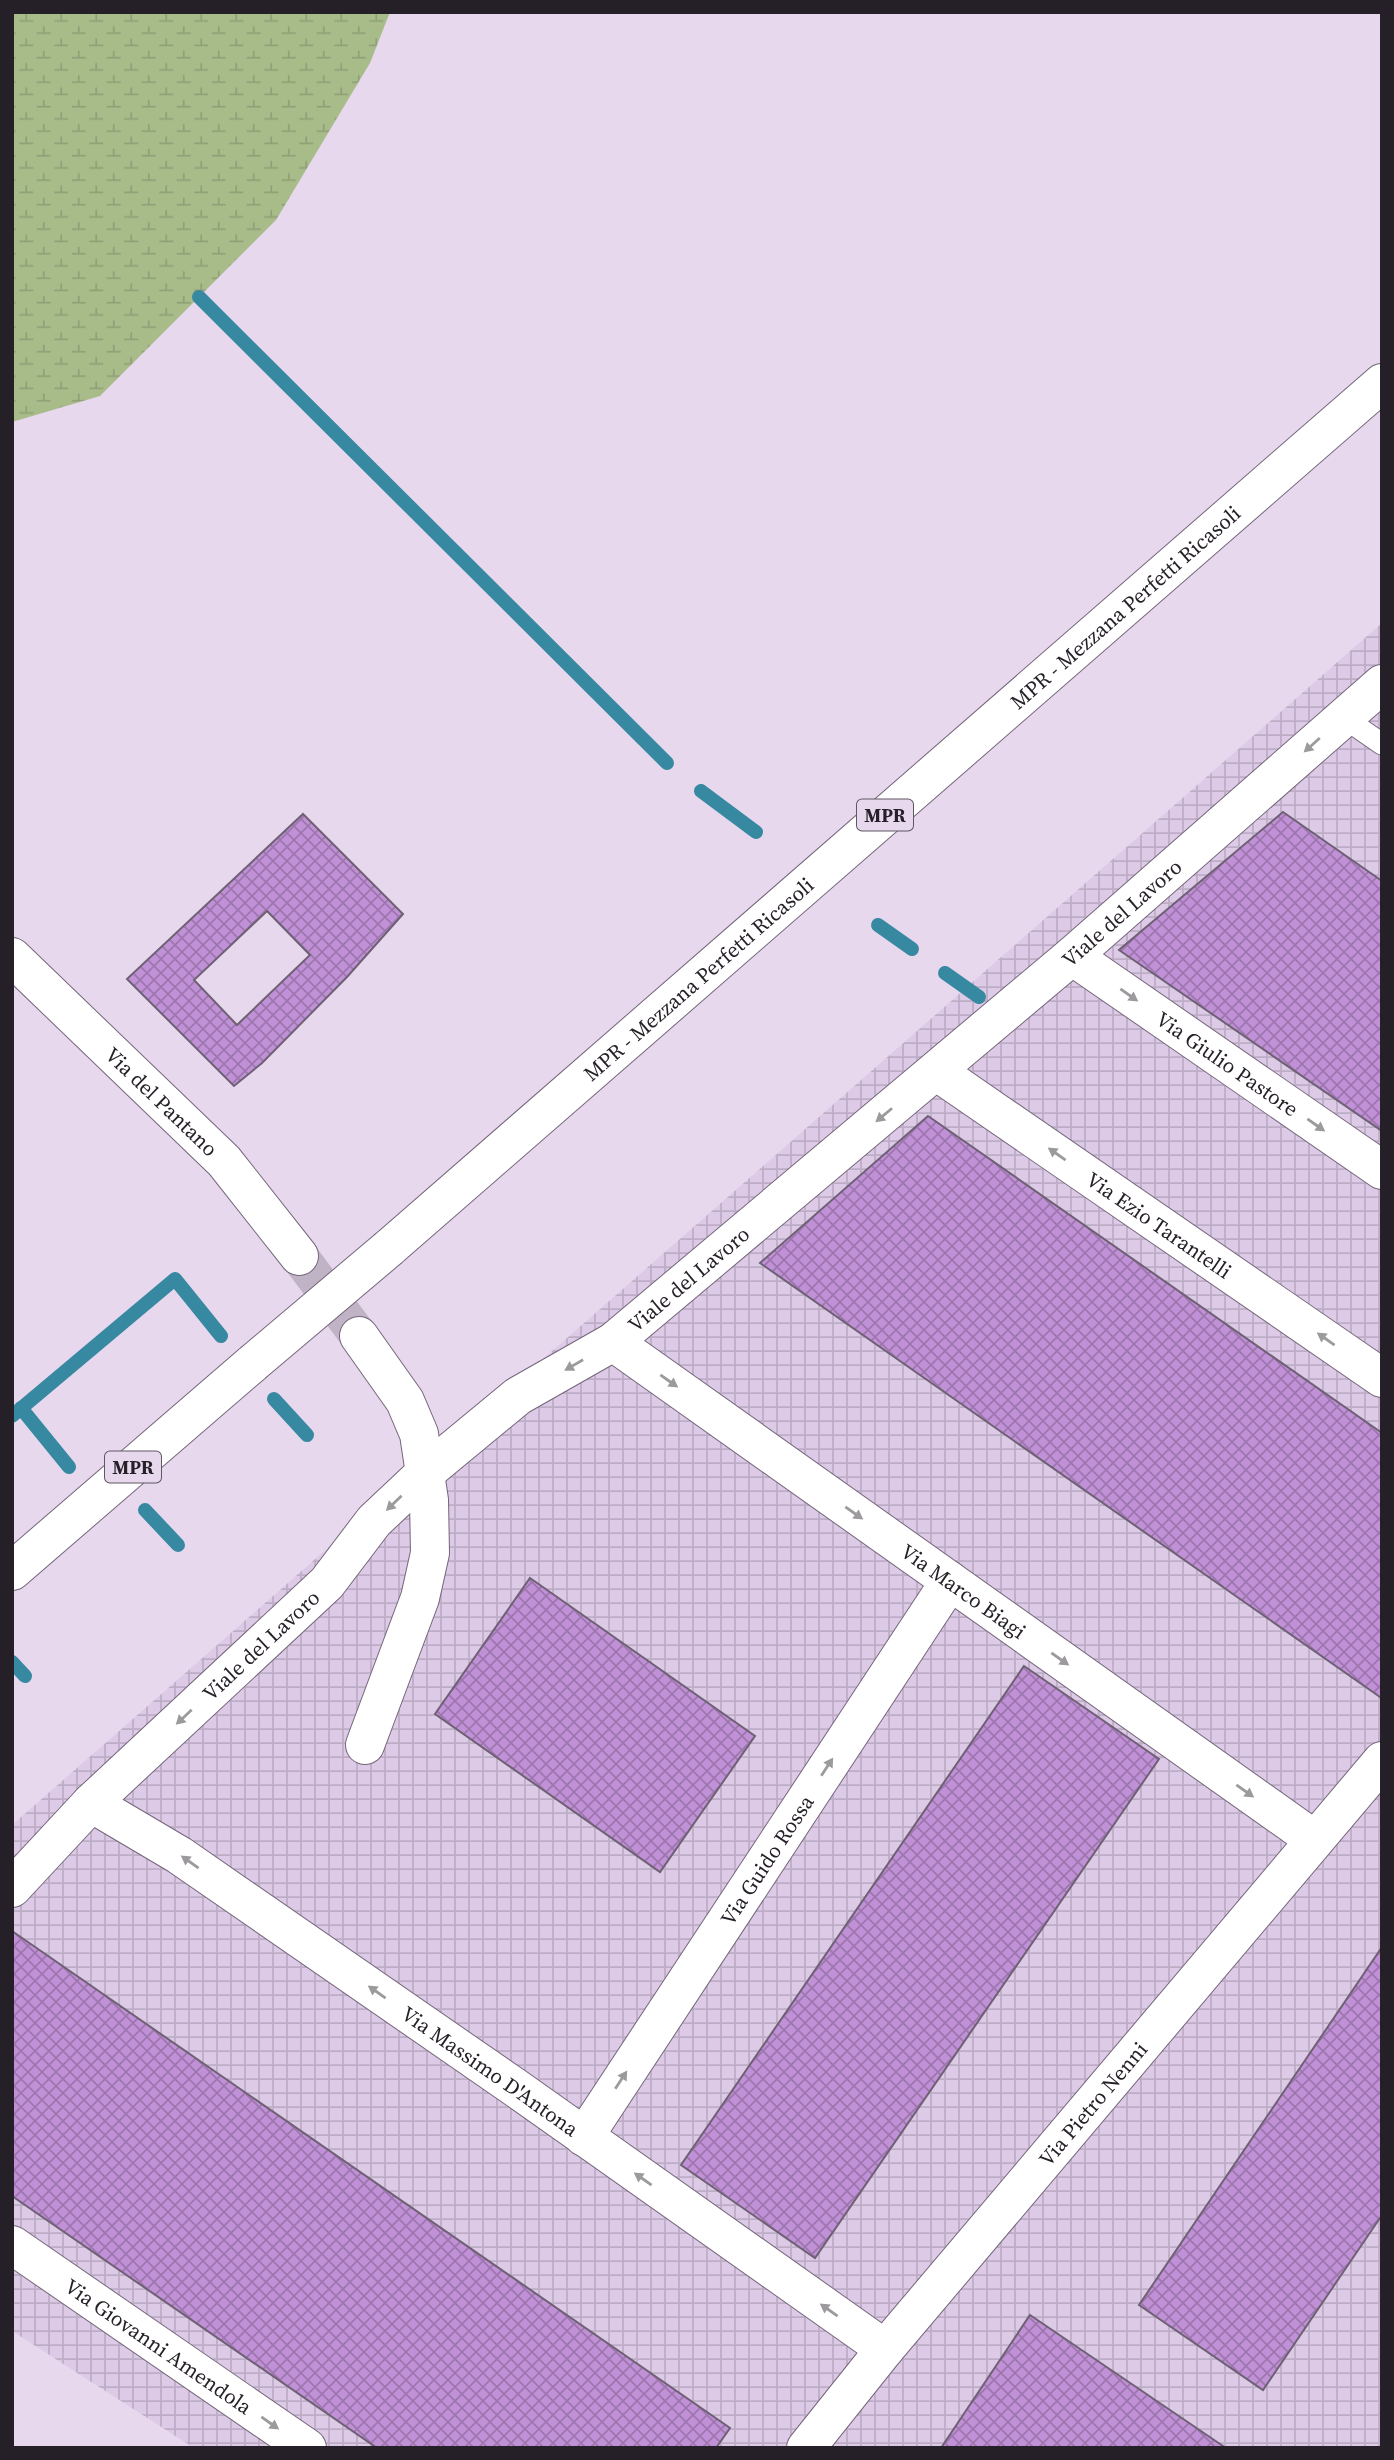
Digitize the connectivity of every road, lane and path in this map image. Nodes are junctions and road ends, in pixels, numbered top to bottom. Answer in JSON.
{"nodes":[{"id":1,"x":1382,"y":383,"type":"edge"},
{"id":2,"x":1382,"y":684,"type":"edge"},
{"id":3,"x":1343,"y":717,"type":"junction"},
{"id":4,"x":1382,"y":744,"type":"edge"},
{"id":5,"x":1073,"y":956,"type":"junction"},
{"id":6,"x":12,"y":957,"type":"edge"},
{"id":7,"x":936,"y":1071,"type":"junction"},
{"id":8,"x":1382,"y":1170,"type":"edge"},
{"id":9,"x":299,"y":1256,"type":"tunnel mouth"},
{"id":10,"x":359,"y":1336,"type":"tunnel mouth"},
{"id":11,"x":613,"y":1342,"type":"junction"},
{"id":12,"x":1382,"y":1378,"type":"edge"},
{"id":13,"x":426,"y":1472,"type":"junction"},
{"id":14,"x":12,"y":1571,"type":"edge"},
{"id":15,"x":950,"y":1581,"type":"junction"},
{"id":16,"x":365,"y":1745,"type":"dead end"},
{"id":17,"x":1382,"y":1761,"type":"edge"},
{"id":18,"x":91,"y":1803,"type":"junction"},
{"id":19,"x":1315,"y":1840,"type":"junction"},
{"id":20,"x":12,"y":1888,"type":"edge"},
{"id":21,"x":584,"y":2137,"type":"junction"},
{"id":22,"x":12,"y":2245,"type":"edge"},
{"id":23,"x":885,"y":2350,"type":"junction"},
{"id":24,"x":307,"y":2448,"type":"edge"},
{"id":25,"x":806,"y":2448,"type":"edge"}],
"edges":[{"from":1,"to":14,"type":"street","name":"MPR - Mezzana Perfetti Ricasoli","number":"MPR","bridge":true},
{"from":2,"to":3,"type":"street","name":"Viale del Lavoro"},
{"from":3,"to":4,"type":"lane"},
{"from":3,"to":5,"type":"street","name":"Viale del Lavoro","one_way":true},
{"from":5,"to":7,"type":"street","name":"Viale del Lavoro"},
{"from":5,"to":8,"type":"street","name":"Via Giulio Pastore","one_way":true},
{"from":6,"to":9,"type":"street","name":"Via del Pantano"},
{"from":7,"to":11,"type":"street","name":"Viale del Lavoro","one_way":true},
{"from":12,"to":7,"type":"street","name":"Via Ezio Tarantelli","one_way":true},
{"from":10,"to":13,"type":"street"},
{"from":11,"to":13,"type":"street","name":"Viale del Lavoro","one_way":true},
{"from":11,"to":15,"type":"street","name":"Via Marco Biagi","one_way":true},
{"from":13,"to":16,"type":"street"},
{"from":13,"to":18,"type":"street","name":"Viale del Lavoro","one_way":true},
{"from":15,"to":19,"type":"street","name":"Via Marco Biagi","one_way":true},
{"from":21,"to":15,"type":"street","name":"Via Guido Rossa","one_way":true},
{"from":17,"to":19,"type":"street","name":"Via Pietro Nenni"},
{"from":18,"to":20,"type":"street","name":"Viale del Lavoro"},
{"from":21,"to":18,"type":"street","name":"Via Massimo D'Antona","one_way":true},
{"from":19,"to":23,"type":"street","name":"Via Pietro Nenni"},
{"from":23,"to":21,"type":"street","name":"Via Massimo D'Antona","one_way":true},
{"from":22,"to":24,"type":"street","name":"Via Giovanni Amendola","one_way":true},
{"from":23,"to":25,"type":"street","name":"Via Pietro Nenni"}]}
